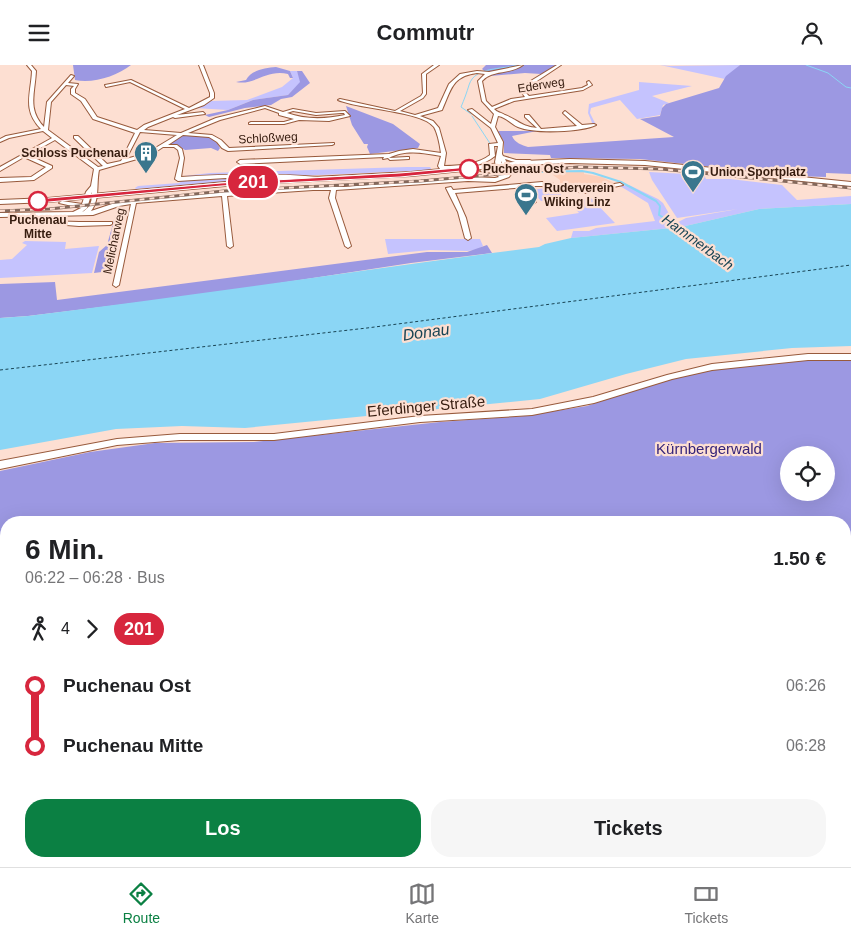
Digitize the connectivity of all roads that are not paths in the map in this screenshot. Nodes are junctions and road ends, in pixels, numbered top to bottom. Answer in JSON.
{"nodes":[{"id":1,"x":29,"y":65,"type":"edge"},
{"id":2,"x":201,"y":65,"type":"edge"},
{"id":3,"x":437,"y":65,"type":"edge"},
{"id":4,"x":521,"y":65,"type":"edge"},
{"id":5,"x":559,"y":65,"type":"edge"},
{"id":6,"x":486,"y":73,"type":"junction"},
{"id":7,"x":72,"y":76,"type":"dead end"},
{"id":8,"x":589,"y":82,"type":"dead end"},
{"id":9,"x":66,"y":84,"type":"junction"},
{"id":10,"x":106,"y":86,"type":"dead end"},
{"id":11,"x":528,"y":98,"type":"junction"},
{"id":12,"x":340,"y":100,"type":"dead end"},
{"id":13,"x":492,"y":108,"type":"junction"},
{"id":14,"x":188,"y":109,"type":"junction"},
{"id":15,"x":470,"y":110,"type":"dead end"},
{"id":16,"x":396,"y":112,"type":"junction"},
{"id":17,"x":565,"y":112,"type":"dead end"},
{"id":18,"x":202,"y":113,"type":"dead end"},
{"id":19,"x":281,"y":114,"type":"junction"},
{"id":20,"x":496,"y":114,"type":"junction"},
{"id":21,"x":527,"y":115,"type":"dead end"},
{"id":22,"x":415,"y":116,"type":"junction"},
{"id":23,"x":165,"y":117,"type":"junction"},
{"id":24,"x":299,"y":119,"type":"junction"},
{"id":25,"x":251,"y":123,"type":"dead end"},
{"id":26,"x":594,"y":125,"type":"dead end"},
{"id":27,"x":493,"y":127,"type":"junction"},
{"id":28,"x":581,"y":127,"type":"junction"},
{"id":29,"x":44,"y":130,"type":"junction"},
{"id":30,"x":538,"y":130,"type":"junction"},
{"id":31,"x":139,"y":131,"type":"junction"},
{"id":32,"x":182,"y":135,"type":"junction"},
{"id":33,"x":76,"y":137,"type":"dead end"},
{"id":34,"x":56,"y":138,"type":"junction"},
{"id":35,"x":0,"y":141,"type":"edge"},
{"id":36,"x":501,"y":144,"type":"junction"},
{"id":37,"x":332,"y":145,"type":"dead end"},
{"id":38,"x":164,"y":146,"type":"junction"},
{"id":39,"x":23,"y":155,"type":"junction"},
{"id":40,"x":389,"y":155,"type":"junction"},
{"id":41,"x":443,"y":155,"type":"junction"},
{"id":42,"x":501,"y":156,"type":"junction"},
{"id":43,"x":406,"y":158,"type":"dead end"},
{"id":44,"x":123,"y":160,"type":"junction"},
{"id":45,"x":384,"y":160,"type":"junction"},
{"id":46,"x":240,"y":162,"type":"dead end"},
{"id":47,"x":368,"y":162,"type":"dead end"},
{"id":48,"x":481,"y":162,"type":"junction"},
{"id":49,"x":535,"y":162,"type":"junction"},
{"id":50,"x":106,"y":166,"type":"junction"},
{"id":51,"x":457,"y":168,"type":"junction"},
{"id":52,"x":0,"y":169,"type":"edge"},
{"id":53,"x":97,"y":169,"type":"junction"},
{"id":54,"x":502,"y":170,"type":"junction"},
{"id":55,"x":318,"y":179,"type":"junction"},
{"id":56,"x":0,"y":180,"type":"edge"},
{"id":57,"x":445,"y":181,"type":"junction"},
{"id":58,"x":528,"y":185,"type":"junction"},
{"id":59,"x":620,"y":185,"type":"dead end"},
{"id":60,"x":851,"y":185,"type":"edge"},
{"id":61,"x":93,"y":187,"type":"junction"},
{"id":62,"x":517,"y":187,"type":"junction"},
{"id":63,"x":334,"y":189,"type":"junction"},
{"id":64,"x":452,"y":192,"type":"junction"},
{"id":65,"x":224,"y":194,"type":"junction"},
{"id":66,"x":95,"y":198,"type":"junction"},
{"id":67,"x":0,"y":201,"type":"edge"},
{"id":68,"x":134,"y":202,"type":"junction"},
{"id":69,"x":534,"y":202,"type":"dead end"},
{"id":70,"x":0,"y":205,"type":"edge"},
{"id":71,"x":86,"y":205,"type":"junction"},
{"id":72,"x":50,"y":213,"type":"junction"},
{"id":73,"x":0,"y":215,"type":"edge"},
{"id":74,"x":110,"y":223,"type":"dead end"},
{"id":75,"x":468,"y":238,"type":"dead end"},
{"id":76,"x":230,"y":246,"type":"dead end"},
{"id":77,"x":348,"y":246,"type":"dead end"},
{"id":78,"x":116,"y":285,"type":"dead end"},
{"id":79,"x":851,"y":357,"type":"edge"},
{"id":80,"x":0,"y":465,"type":"edge"}],
"edges":[{"from":1,"to":29,"type":"street"},
{"from":2,"to":14,"type":"street"},
{"from":3,"to":16,"type":"street"},
{"from":4,"to":6,"type":"street"},
{"from":5,"to":11,"type":"street"},
{"from":6,"to":13,"type":"street"},
{"from":6,"to":22,"type":"street"},
{"from":7,"to":9,"type":"street"},
{"from":8,"to":11,"type":"street","name":"Ederweg"},
{"from":9,"to":29,"type":"street"},
{"from":9,"to":31,"type":"street","name":"Schloßweg"},
{"from":10,"to":14,"type":"street"},
{"from":11,"to":13,"type":"street","name":"Ederweg"},
{"from":12,"to":16,"type":"street"},
{"from":13,"to":20,"type":"street"},
{"from":14,"to":23,"type":"street"},
{"from":15,"to":27,"type":"street"},
{"from":16,"to":22,"type":"street"},
{"from":17,"to":28,"type":"street"},
{"from":18,"to":23,"type":"street"},
{"from":19,"to":24,"type":"street"},
{"from":19,"to":24,"type":"street"},
{"from":19,"to":32,"type":"street"},
{"from":20,"to":27,"type":"street"},
{"from":20,"to":30,"type":"street"},
{"from":21,"to":30,"type":"street"},
{"from":22,"to":41,"type":"street"},
{"from":23,"to":31,"type":"street"},
{"from":24,"to":25,"type":"street"},
{"from":26,"to":28,"type":"street"},
{"from":27,"to":36,"type":"street"},
{"from":28,"to":30,"type":"street"},
{"from":29,"to":34,"type":"street"},
{"from":29,"to":35,"type":"street"},
{"from":31,"to":32,"type":"street","name":"Schloßweg"},
{"from":31,"to":44,"type":"street"},
{"from":32,"to":37,"type":"street","name":"Schloßweg"},
{"from":32,"to":38,"type":"street"},
{"from":33,"to":50,"type":"street"},
{"from":34,"to":39,"type":"street"},
{"from":34,"to":53,"type":"street"},
{"from":36,"to":42,"type":"street"},
{"from":36,"to":48,"type":"street"},
{"from":38,"to":44,"type":"street"},
{"from":38,"to":55,"type":"street"},
{"from":39,"to":52,"type":"street"},
{"from":39,"to":56,"type":"street"},
{"from":40,"to":41,"type":"street"},
{"from":40,"to":45,"type":"street"},
{"from":40,"to":46,"type":"street"},
{"from":41,"to":51,"type":"street"},
{"from":42,"to":49,"type":"street"},
{"from":42,"to":54,"type":"street"},
{"from":43,"to":45,"type":"street"},
{"from":44,"to":50,"type":"street"},
{"from":45,"to":47,"type":"street"},
{"from":48,"to":51,"type":"street"},
{"from":48,"to":54,"type":"street"},
{"from":49,"to":54,"type":"main road"},
{"from":49,"to":60,"type":"main road"},
{"from":50,"to":53,"type":"street"},
{"from":51,"to":54,"type":"main road"},
{"from":51,"to":55,"type":"main road"},
{"from":53,"to":61,"type":"street"},
{"from":54,"to":57,"type":"street"},
{"from":54,"to":60,"type":"main road"},
{"from":54,"to":62,"type":"street"},
{"from":54,"to":66,"type":"main road"},
{"from":55,"to":66,"type":"main road"},
{"from":57,"to":63,"type":"street"},
{"from":57,"to":64,"type":"street"},
{"from":58,"to":59,"type":"street"},
{"from":58,"to":62,"type":"street"},
{"from":58,"to":69,"type":"street"},
{"from":61,"to":66,"type":"street"},
{"from":61,"to":71,"type":"street"},
{"from":62,"to":64,"type":"street"},
{"from":63,"to":65,"type":"street"},
{"from":63,"to":77,"type":"street"},
{"from":64,"to":75,"type":"street"},
{"from":65,"to":68,"type":"street"},
{"from":65,"to":76,"type":"street"},
{"from":66,"to":71,"type":"main road"},
{"from":66,"to":71,"type":"street"},
{"from":67,"to":71,"type":"main road"},
{"from":68,"to":71,"type":"street"},
{"from":68,"to":78,"type":"street","name":"Melicharweg"},
{"from":70,"to":71,"type":"main road"},
{"from":71,"to":72,"type":"street"},
{"from":72,"to":73,"type":"street"},
{"from":72,"to":74,"type":"street"},
{"from":79,"to":80,"type":"main road","name":"Eferdinger Straße"}]}
